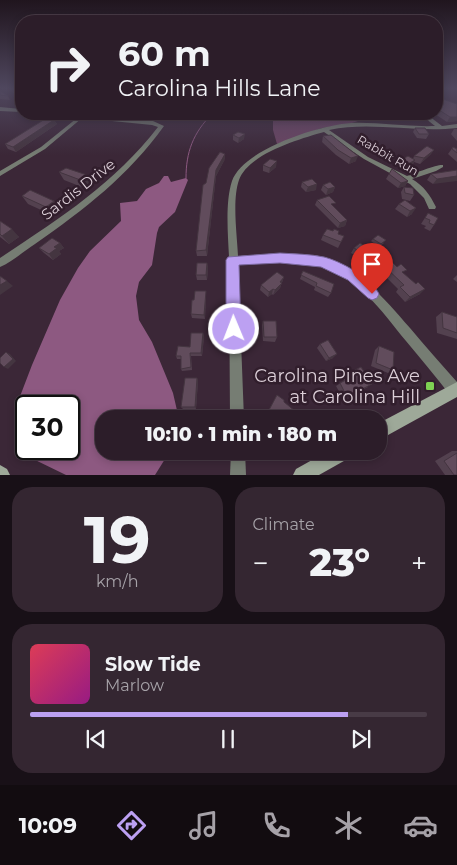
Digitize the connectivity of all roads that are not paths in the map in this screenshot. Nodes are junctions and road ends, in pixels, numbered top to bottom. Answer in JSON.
{"nodes":[{"id":1,"x":77,"y":120,"type":"edge"},
{"id":2,"x":122,"y":120,"type":"edge"},
{"id":3,"x":431,"y":120,"type":"edge"},
{"id":4,"x":457,"y":126,"type":"edge"},
{"id":5,"x":441,"y":128,"type":"junction"},
{"id":6,"x":325,"y":130,"type":"junction"},
{"id":7,"x":441,"y":166,"type":"dead end"},
{"id":8,"x":0,"y":174,"type":"edge"},
{"id":9,"x":407,"y":178,"type":"junction"},
{"id":10,"x":432,"y":207,"type":"dead end"},
{"id":11,"x":232,"y":260,"type":"junction"},
{"id":12,"x":0,"y":264,"type":"edge"},
{"id":13,"x":456,"y":389,"type":"edge"},
{"id":14,"x":237,"y":410,"type":"edge"},
{"id":15,"x":387,"y":428,"type":"edge"},
{"id":16,"x":238,"y":460,"type":"edge"},
{"id":17,"x":329,"y":460,"type":"edge"},
{"id":18,"x":238,"y":475,"type":"edge"},
{"id":19,"x":302,"y":475,"type":"edge"}],
"edges":[{"from":1,"to":8,"type":"street"},
{"from":2,"to":12,"type":"street","name":"Sardis Drive"},
{"from":3,"to":5,"type":"street"},
{"from":4,"to":5,"type":"street"},
{"from":5,"to":6,"type":"street"},
{"from":6,"to":9,"type":"street","name":"Rabbit Run"},
{"from":6,"to":11,"type":"street"},
{"from":7,"to":9,"type":"street"},
{"from":9,"to":10,"type":"street","name":"Rabbit Run"},
{"from":11,"to":13,"type":"street"},
{"from":11,"to":14,"type":"street"},
{"from":13,"to":15,"type":"street"},
{"from":16,"to":18,"type":"street"},
{"from":17,"to":19,"type":"street"}]}
